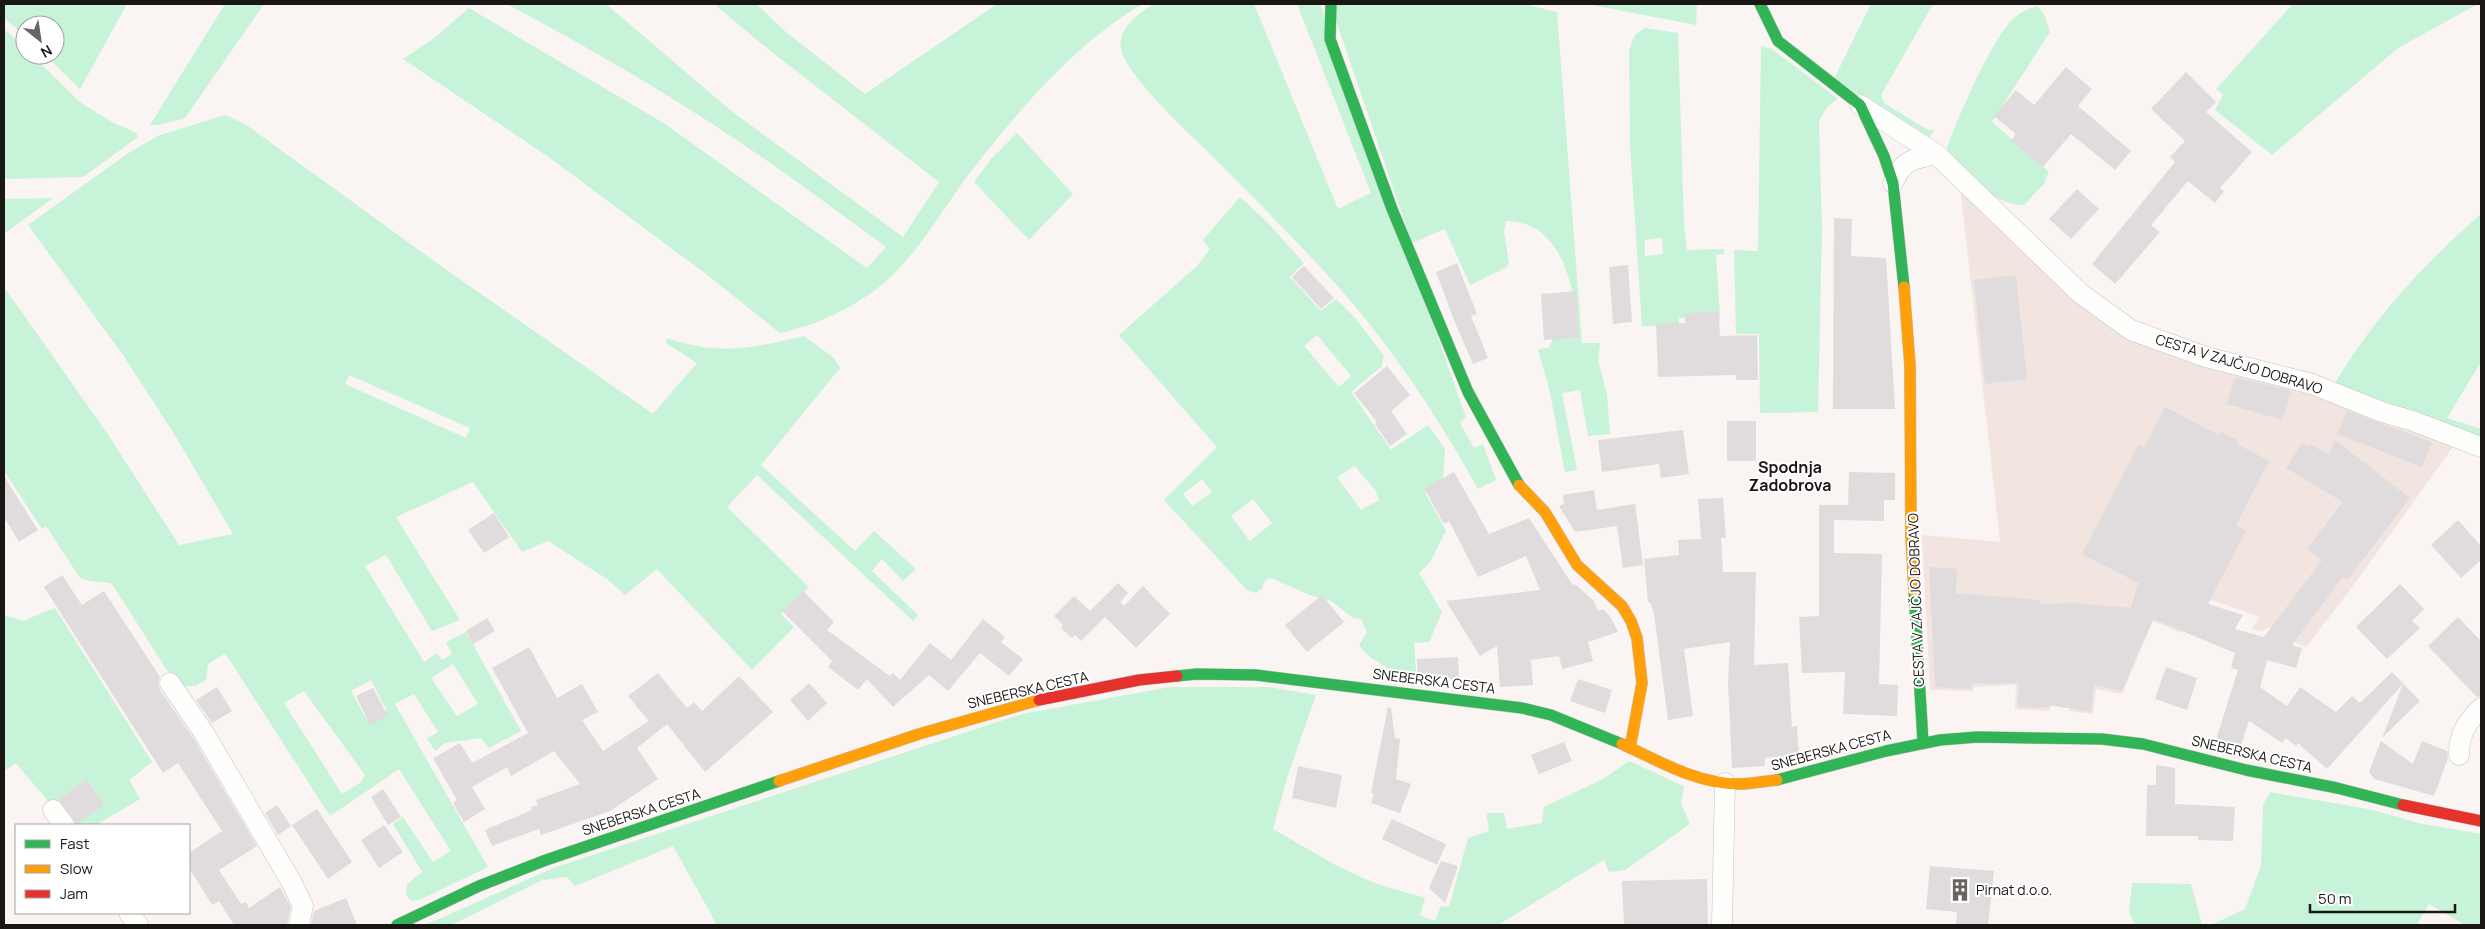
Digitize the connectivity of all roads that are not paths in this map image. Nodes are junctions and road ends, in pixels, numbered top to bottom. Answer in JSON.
{"nodes":[{"id":1,"x":1331,"y":4,"type":"edge"},
{"id":2,"x":1760,"y":4,"type":"edge"},
{"id":3,"x":1860,"y":105,"type":"junction"},
{"id":4,"x":1936,"y":154,"type":"junction"},
{"id":5,"x":1893,"y":183,"type":"junction"},
{"id":6,"x":2481,"y":447,"type":"edge"},
{"id":7,"x":170,"y":683,"type":"dead end"},
{"id":8,"x":2481,"y":708,"type":"edge"},
{"id":9,"x":1923,"y":742,"type":"junction"},
{"id":10,"x":1630,"y":748,"type":"junction"},
{"id":11,"x":2459,"y":755,"type":"dead end"},
{"id":12,"x":1725,"y":783,"type":"junction"},
{"id":13,"x":2481,"y":820,"type":"edge"},
{"id":14,"x":129,"y":914,"type":"edge"},
{"id":15,"x":138,"y":925,"type":"edge"},
{"id":16,"x":299,"y":925,"type":"edge"},
{"id":17,"x":397,"y":925,"type":"edge"},
{"id":18,"x":1722,"y":925,"type":"edge"}],
"edges":[{"from":1,"to":10,"type":"street"},
{"from":2,"to":3,"type":"street","name":"CESTA V ZAJČJO DOBRAVO"},
{"from":3,"to":4,"type":"street","name":"CESTA V ZAJČJO DOBRAVO"},
{"from":3,"to":5,"type":"street","name":"CESTA V ZAJČJO DOBRAVO"},
{"from":4,"to":5,"type":"street"},
{"from":4,"to":6,"type":"street","name":"CESTA V ZAJČJO DOBRAVO"},
{"from":5,"to":9,"type":"street","name":"CESTA V ZAJČJO DOBRAVO"},
{"from":7,"to":16,"type":"street"},
{"from":8,"to":11,"type":"street"},
{"from":9,"to":12,"type":"street","name":"SNEBERSKA CESTA"},
{"from":9,"to":13,"type":"street","name":"SNEBERSKA CESTA"},
{"from":10,"to":12,"type":"street","name":"SNEBERSKA CESTA"},
{"from":10,"to":17,"type":"street","name":"SNEBERSKA CESTA"},
{"from":12,"to":18,"type":"street"},
{"from":14,"to":15,"type":"street"}]}
